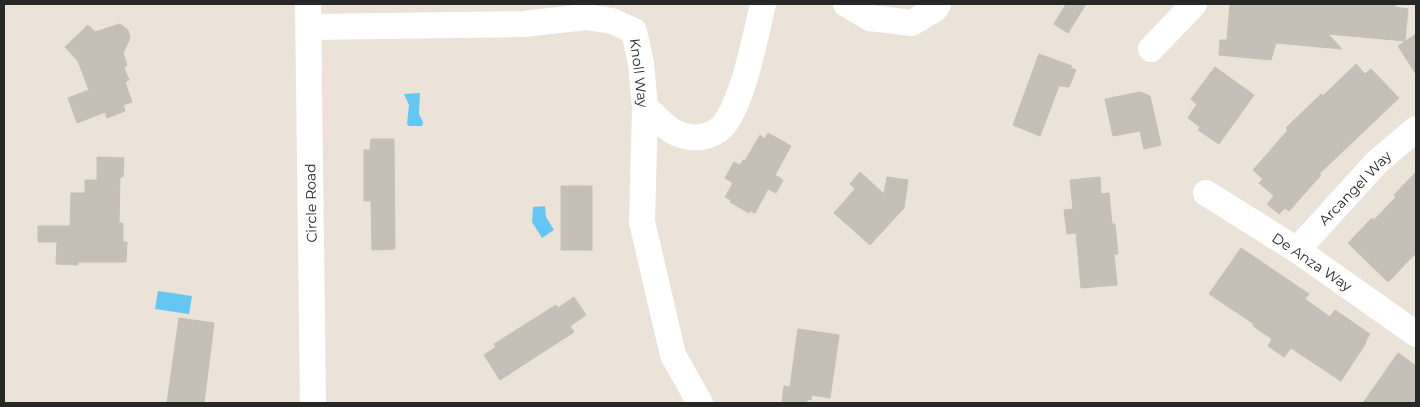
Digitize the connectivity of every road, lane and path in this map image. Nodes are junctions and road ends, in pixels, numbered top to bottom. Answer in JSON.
{"nodes":[{"id":1,"x":763,"y":4,"type":"edge"},
{"id":2,"x":846,"y":4,"type":"edge"},
{"id":3,"x":938,"y":4,"type":"edge"},
{"id":4,"x":1194,"y":4,"type":"edge"},
{"id":5,"x":309,"y":15,"type":"edge"},
{"id":6,"x":1152,"y":49,"type":"dead end"},
{"id":7,"x":645,"y":106,"type":"junction"},
{"id":8,"x":1416,"y":129,"type":"edge"},
{"id":9,"x":1206,"y":193,"type":"dead end"},
{"id":10,"x":1297,"y":250,"type":"junction"},
{"id":11,"x":1416,"y":334,"type":"edge"},
{"id":12,"x":313,"y":403,"type":"edge"},
{"id":13,"x":700,"y":403,"type":"edge"}],
"edges":[{"from":1,"to":7,"type":"street"},
{"from":2,"to":3,"type":"street"},
{"from":4,"to":6,"type":"street"},
{"from":5,"to":7,"type":"street","name":"Knoll Way"},
{"from":5,"to":12,"type":"street","name":"Circle Road"},
{"from":7,"to":13,"type":"street","name":"Knoll Way"},
{"from":8,"to":10,"type":"street","name":"Arcangel Way"},
{"from":9,"to":10,"type":"street","name":"De Anza Way"},
{"from":10,"to":11,"type":"street","name":"De Anza Way"}]}
